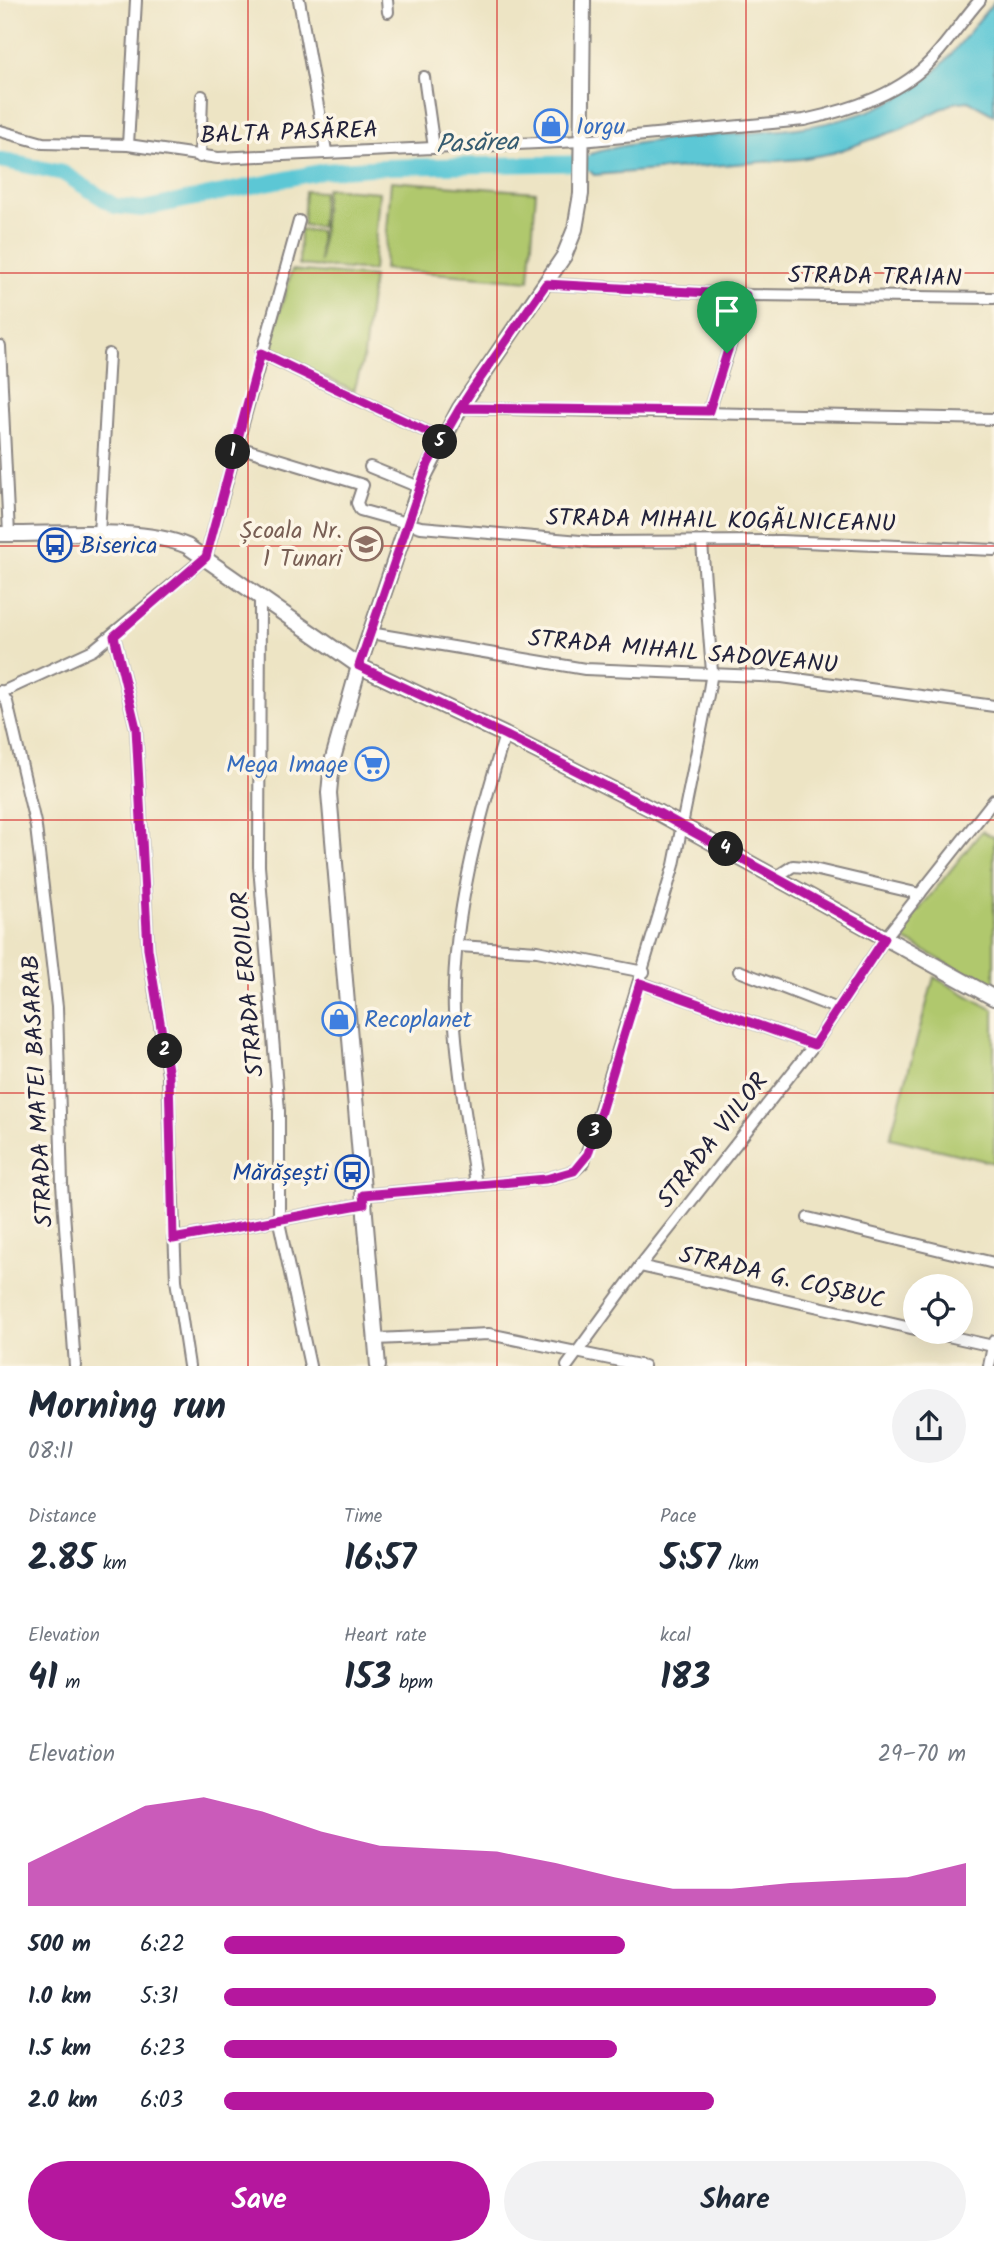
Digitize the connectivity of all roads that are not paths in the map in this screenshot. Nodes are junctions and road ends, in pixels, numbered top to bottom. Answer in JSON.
{"nodes":[{"id":1,"x":136,"y":0,"type":"edge"},
{"id":2,"x":299,"y":0,"type":"edge"},
{"id":3,"x":387,"y":0,"type":"edge"},
{"id":4,"x":583,"y":0,"type":"edge"},
{"id":5,"x":980,"y":0,"type":"edge"},
{"id":6,"x":388,"y":12,"type":"dead end"},
{"id":7,"x":424,"y":77,"type":"dead end"},
{"id":8,"x":202,"y":96,"type":"dead end"},
{"id":9,"x":0,"y":131,"type":"edge"},
{"id":10,"x":128,"y":145,"type":"junction"},
{"id":11,"x":581,"y":145,"type":"junction"},
{"id":12,"x":434,"y":148,"type":"junction"},
{"id":13,"x":326,"y":151,"type":"junction"},
{"id":14,"x":200,"y":158,"type":"junction"},
{"id":15,"x":299,"y":221,"type":"dead end"},
{"id":16,"x":546,"y":284,"type":"junction"},
{"id":17,"x":746,"y":295,"type":"junction"},
{"id":18,"x":994,"y":298,"type":"edge"},
{"id":19,"x":0,"y":345,"type":"edge"},
{"id":20,"x":261,"y":353,"type":"junction"},
{"id":21,"x":109,"y":354,"type":"dead end"},
{"id":22,"x":460,"y":408,"type":"junction"},
{"id":23,"x":709,"y":411,"type":"junction"},
{"id":24,"x":994,"y":419,"type":"edge"},
{"id":25,"x":442,"y":439,"type":"junction"},
{"id":26,"x":235,"y":446,"type":"junction"},
{"id":27,"x":370,"y":467,"type":"dead end"},
{"id":28,"x":419,"y":487,"type":"junction"},
{"id":29,"x":405,"y":525,"type":"junction"},
{"id":30,"x":5,"y":534,"type":"edge"},
{"id":31,"x":99,"y":535,"type":"junction"},
{"id":32,"x":702,"y":543,"type":"junction"},
{"id":33,"x":994,"y":550,"type":"edge"},
{"id":34,"x":206,"y":557,"type":"junction"},
{"id":35,"x":260,"y":596,"type":"junction"},
{"id":36,"x":370,"y":633,"type":"junction"},
{"id":37,"x":114,"y":636,"type":"junction"},
{"id":38,"x":359,"y":666,"type":"junction"},
{"id":39,"x":712,"y":672,"type":"junction"},
{"id":40,"x":1,"y":692,"type":"edge"},
{"id":41,"x":994,"y":706,"type":"edge"},
{"id":42,"x":505,"y":735,"type":"junction"},
{"id":43,"x":994,"y":800,"type":"edge"},
{"id":44,"x":682,"y":825,"type":"junction"},
{"id":45,"x":776,"y":877,"type":"junction"},
{"id":46,"x":920,"y":894,"type":"junction"},
{"id":47,"x":885,"y":938,"type":"junction"},
{"id":48,"x":458,"y":946,"type":"junction"},
{"id":49,"x":739,"y":971,"type":"dead end"},
{"id":50,"x":642,"y":978,"type":"junction"},
{"id":51,"x":994,"y":998,"type":"edge"},
{"id":52,"x":838,"y":1009,"type":"junction"},
{"id":53,"x":814,"y":1045,"type":"junction"},
{"id":54,"x":476,"y":1185,"type":"junction"},
{"id":55,"x":364,"y":1199,"type":"junction"},
{"id":56,"x":808,"y":1219,"type":"dead end"},
{"id":57,"x":279,"y":1222,"type":"junction"},
{"id":58,"x":173,"y":1239,"type":"junction"},
{"id":59,"x":994,"y":1263,"type":"edge"},
{"id":60,"x":640,"y":1266,"type":"junction"},
{"id":61,"x":903,"y":1326,"type":"edge"},
{"id":62,"x":376,"y":1339,"type":"junction"},
{"id":63,"x":973,"y":1340,"type":"edge"},
{"id":64,"x":994,"y":1344,"type":"edge"},
{"id":65,"x":577,"y":1351,"type":"junction"},
{"id":66,"x":75,"y":1366,"type":"edge"},
{"id":67,"x":190,"y":1366,"type":"edge"},
{"id":68,"x":310,"y":1366,"type":"edge"},
{"id":69,"x":378,"y":1366,"type":"edge"},
{"id":70,"x":567,"y":1366,"type":"edge"},
{"id":71,"x":644,"y":1366,"type":"edge"},
{"id":72,"x":989,"y":1366,"type":"edge"}],
"edges":[{"from":1,"to":10,"type":"street"},
{"from":2,"to":13,"type":"street"},
{"from":3,"to":6,"type":"street"},
{"from":4,"to":11,"type":"main road"},
{"from":5,"to":11,"type":"street","name":"BALTA PASĂREA"},
{"from":7,"to":12,"type":"street"},
{"from":8,"to":14,"type":"street"},
{"from":9,"to":10,"type":"street","name":"BALTA PASĂREA"},
{"from":10,"to":14,"type":"street","name":"BALTA PASĂREA"},
{"from":11,"to":12,"type":"street","name":"BALTA PASĂREA"},
{"from":11,"to":16,"type":"main road"},
{"from":12,"to":13,"type":"street","name":"BALTA PASĂREA"},
{"from":13,"to":14,"type":"street","name":"BALTA PASĂREA"},
{"from":15,"to":20,"type":"street"},
{"from":16,"to":17,"type":"street","name":"STRADA TRAIAN"},
{"from":16,"to":22,"type":"main road"},
{"from":17,"to":18,"type":"street","name":"STRADA TRAIAN"},
{"from":17,"to":23,"type":"street"},
{"from":19,"to":30,"type":"street"},
{"from":20,"to":25,"type":"street"},
{"from":20,"to":26,"type":"street"},
{"from":21,"to":31,"type":"street"},
{"from":22,"to":23,"type":"street"},
{"from":22,"to":25,"type":"main road"},
{"from":23,"to":24,"type":"street"},
{"from":25,"to":28,"type":"main road"},
{"from":26,"to":29,"type":"street","name":"STRADA MIHAIL KOGĂLNICEANU"},
{"from":26,"to":34,"type":"street"},
{"from":27,"to":28,"type":"street"},
{"from":28,"to":29,"type":"main road"},
{"from":29,"to":32,"type":"street","name":"STRADA MIHAIL KOGĂLNICEANU"},
{"from":29,"to":36,"type":"main road"},
{"from":30,"to":31,"type":"main road"},
{"from":31,"to":34,"type":"main road"},
{"from":32,"to":33,"type":"street","name":"STRADA MIHAIL KOGĂLNICEANU"},
{"from":32,"to":39,"type":"street"},
{"from":34,"to":35,"type":"main road"},
{"from":34,"to":37,"type":"street"},
{"from":35,"to":38,"type":"main road"},
{"from":35,"to":57,"type":"street","name":"STRADA EROILOR"},
{"from":36,"to":38,"type":"main road"},
{"from":36,"to":39,"type":"street","name":"STRADA MIHAIL SADOVEANU"},
{"from":37,"to":40,"type":"street"},
{"from":37,"to":58,"type":"street"},
{"from":38,"to":42,"type":"main road"},
{"from":38,"to":55,"type":"main road"},
{"from":39,"to":41,"type":"street","name":"STRADA MIHAIL SADOVEANU"},
{"from":39,"to":44,"type":"street"},
{"from":40,"to":66,"type":"street","name":"STRADA MATEI BASARAB"},
{"from":42,"to":44,"type":"main road"},
{"from":42,"to":48,"type":"street"},
{"from":43,"to":46,"type":"street","name":"STRADA VIILOR"},
{"from":44,"to":45,"type":"main road"},
{"from":44,"to":50,"type":"street"},
{"from":45,"to":46,"type":"street"},
{"from":45,"to":47,"type":"main road"},
{"from":46,"to":47,"type":"street","name":"STRADA VIILOR"},
{"from":47,"to":51,"type":"main road"},
{"from":47,"to":52,"type":"street","name":"STRADA VIILOR"},
{"from":48,"to":50,"type":"street"},
{"from":48,"to":54,"type":"street"},
{"from":49,"to":52,"type":"street"},
{"from":50,"to":53,"type":"street"},
{"from":50,"to":54,"type":"street"},
{"from":52,"to":53,"type":"street","name":"STRADA VIILOR"},
{"from":53,"to":60,"type":"street","name":"STRADA VIILOR"},
{"from":54,"to":55,"type":"street"},
{"from":55,"to":57,"type":"street"},
{"from":55,"to":62,"type":"main road"},
{"from":56,"to":59,"type":"street"},
{"from":57,"to":58,"type":"street"},
{"from":57,"to":68,"type":"street","name":"STRADA EROILOR"},
{"from":58,"to":67,"type":"street"},
{"from":60,"to":61,"type":"street","name":"STRADA G. COȘBUC"},
{"from":60,"to":65,"type":"street","name":"STRADA VIILOR"},
{"from":62,"to":65,"type":"street"},
{"from":62,"to":69,"type":"main road"},
{"from":63,"to":64,"type":"street"},
{"from":64,"to":72,"type":"street"},
{"from":65,"to":70,"type":"street","name":"STRADA VIILOR"},
{"from":65,"to":71,"type":"street"}]}
